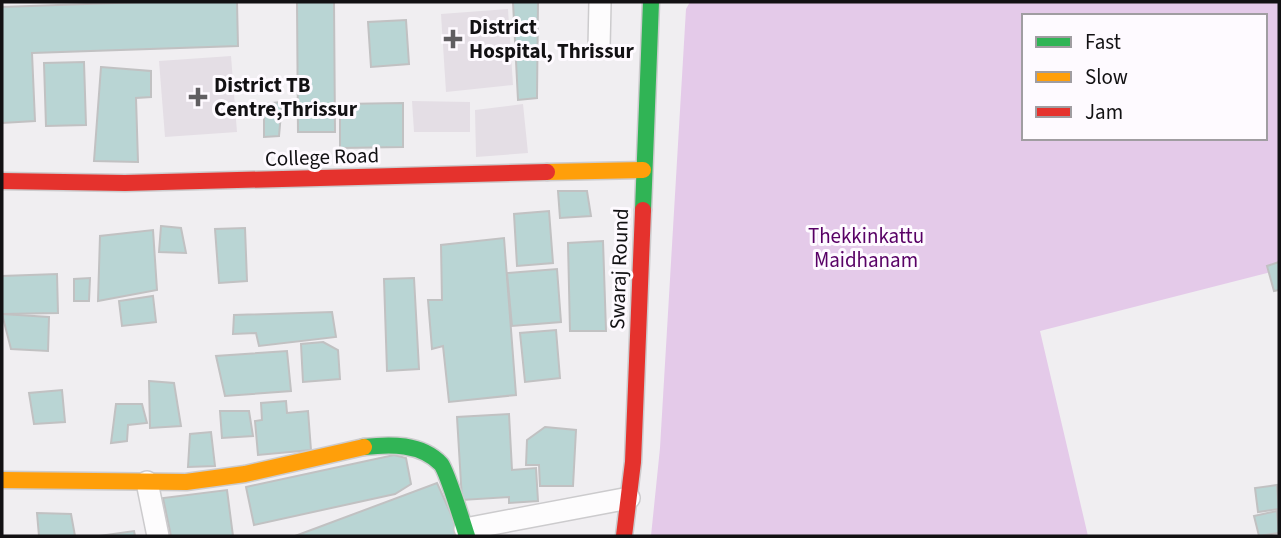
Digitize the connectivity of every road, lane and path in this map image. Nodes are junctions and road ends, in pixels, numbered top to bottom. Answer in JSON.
{"nodes":[{"id":1,"x":600,"y":2,"type":"edge"},
{"id":2,"x":651,"y":2,"type":"edge"},
{"id":3,"x":599,"y":48,"type":"dead end"},
{"id":4,"x":643,"y":170,"type":"junction"},
{"id":5,"x":2,"y":181,"type":"edge"},
{"id":6,"x":2,"y":480,"type":"edge"},
{"id":7,"x":147,"y":482,"type":"junction"},
{"id":8,"x":629,"y":498,"type":"junction"},
{"id":9,"x":466,"y":533,"type":"edge"},
{"id":10,"x":158,"y":536,"type":"edge"},
{"id":11,"x":624,"y":536,"type":"edge"}],
"edges":[{"from":1,"to":3,"type":"street"},
{"from":2,"to":4,"type":"main road","name":"Swaraj Round"},
{"from":4,"to":5,"type":"main road","name":"College Road"},
{"from":4,"to":8,"type":"main road","name":"Swaraj Round"},
{"from":6,"to":7,"type":"main road"},
{"from":7,"to":9,"type":"main road"},
{"from":7,"to":10,"type":"street"},
{"from":8,"to":9,"type":"street"},
{"from":8,"to":11,"type":"main road","name":"Swaraj Round"}]}
